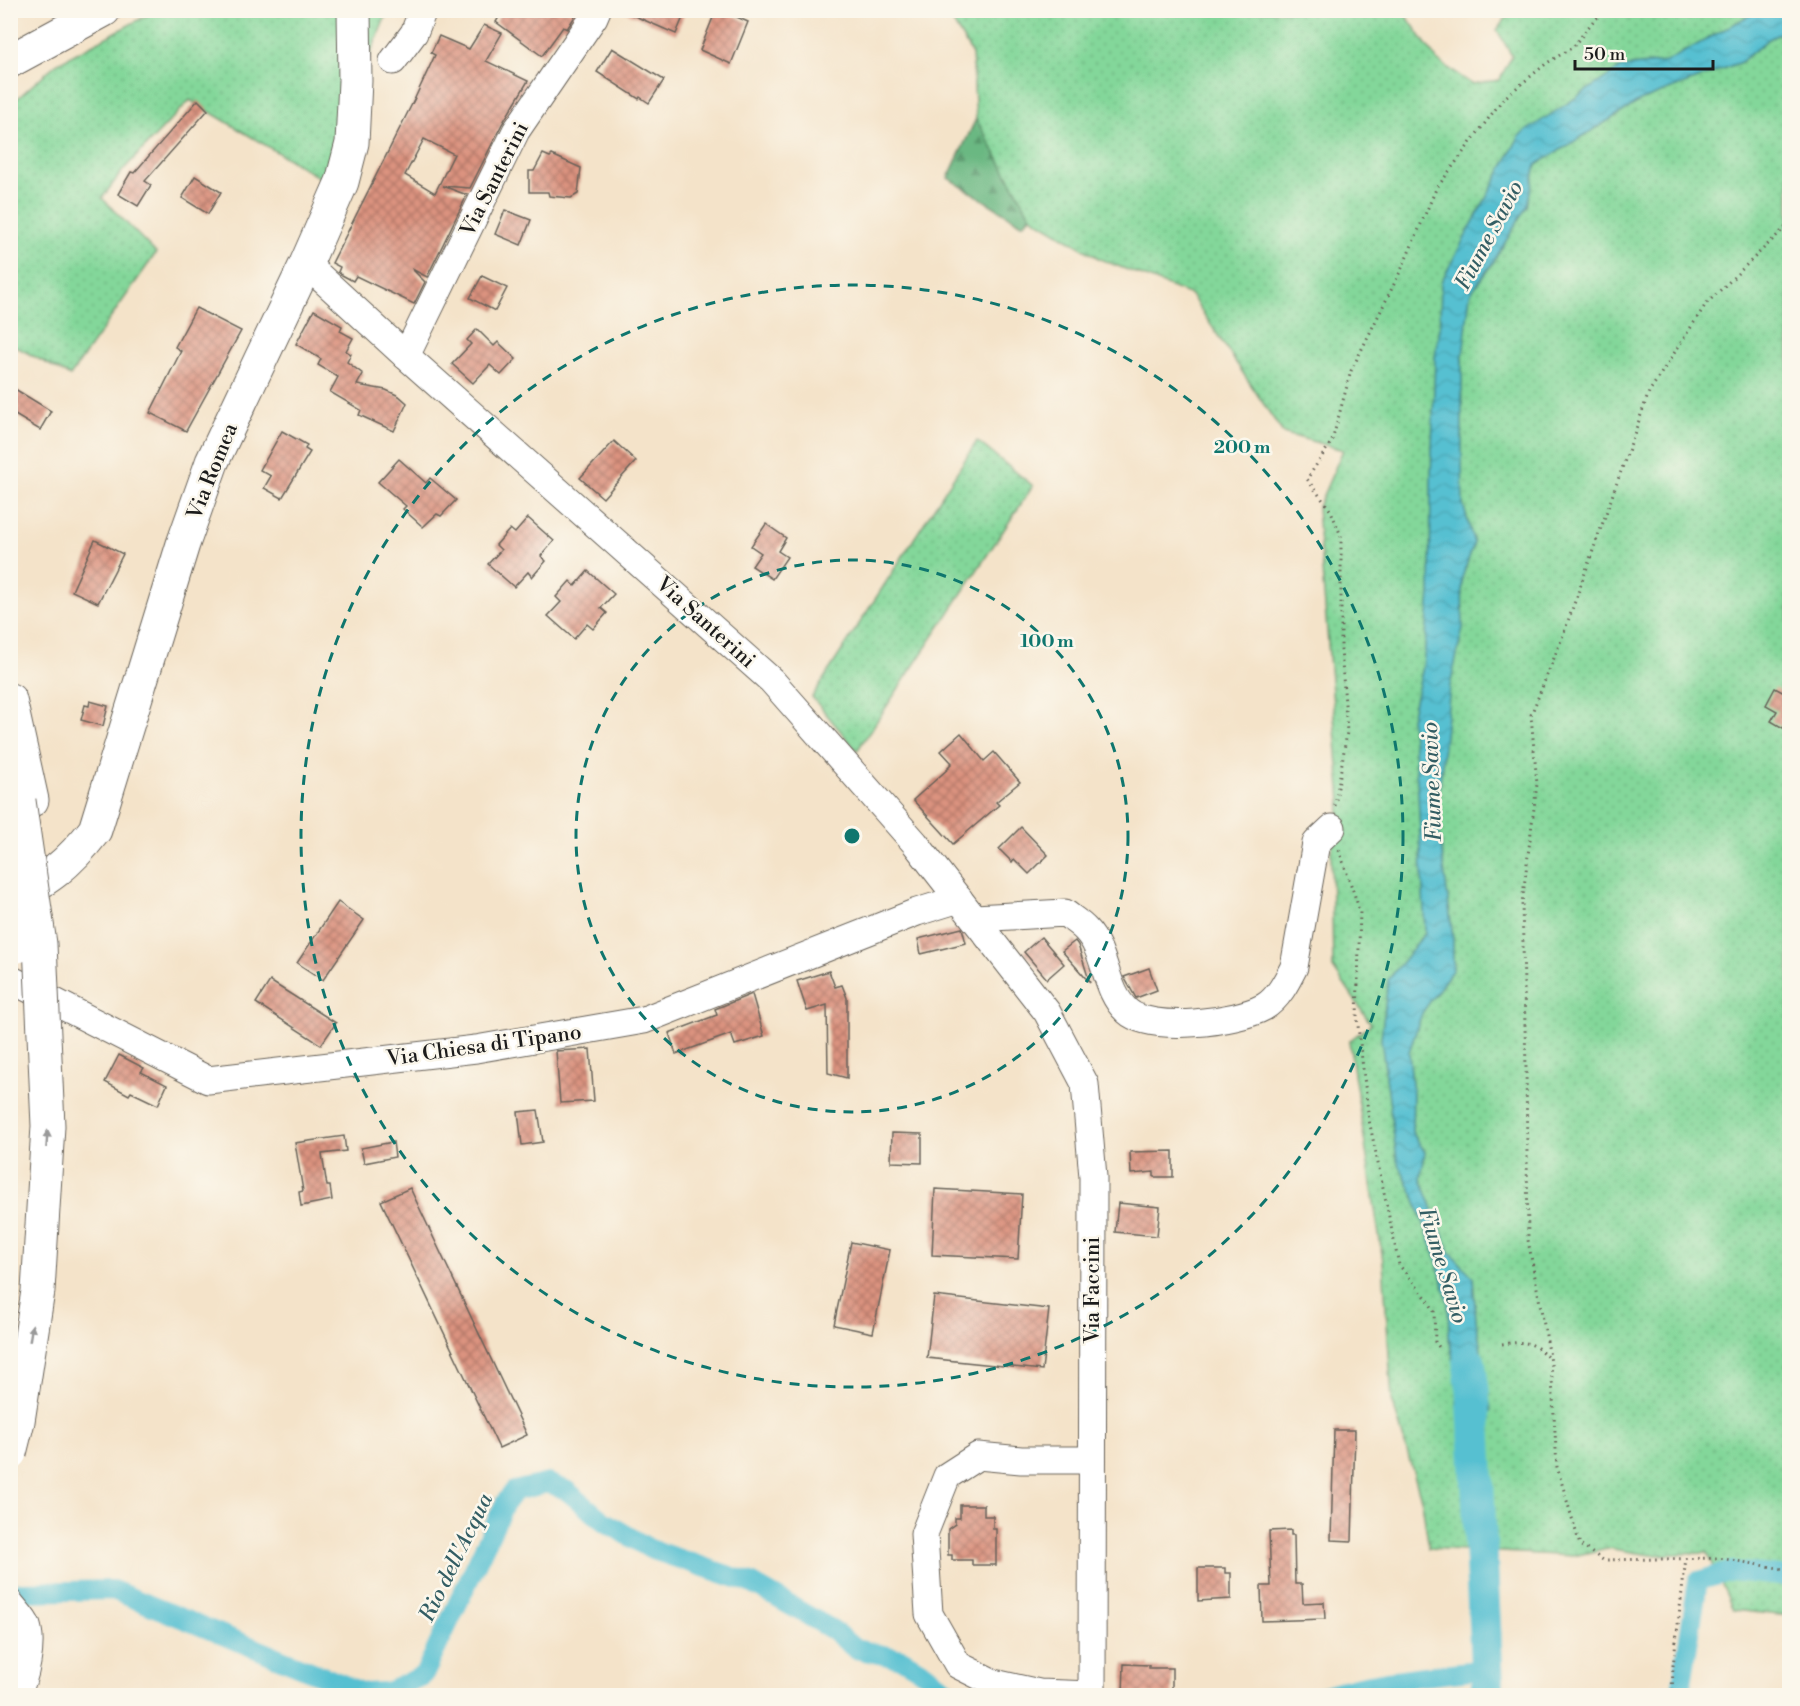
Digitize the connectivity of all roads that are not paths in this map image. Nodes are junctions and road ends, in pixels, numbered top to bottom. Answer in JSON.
{"nodes":[{"id":1,"x":104,"y":10,"type":"edge"},
{"id":2,"x":354,"y":10,"type":"edge"},
{"id":3,"x":423,"y":10,"type":"edge"},
{"id":4,"x":597,"y":10,"type":"edge"},
{"id":5,"x":63,"y":33,"type":"junction"},
{"id":6,"x":10,"y":47,"type":"edge"},
{"id":7,"x":393,"y":61,"type":"dead end"},
{"id":8,"x":10,"y":62,"type":"edge"},
{"id":9,"x":10,"y":85,"type":"edge"},
{"id":10,"x":306,"y":264,"type":"junction"},
{"id":11,"x":406,"y":356,"type":"junction"},
{"id":12,"x":10,"y":700,"type":"edge"},
{"id":13,"x":10,"y":759,"type":"edge"},
{"id":14,"x":26,"y":801,"type":"junction"},
{"id":15,"x":1332,"y":828,"type":"road end"},
{"id":16,"x":10,"y":898,"type":"edge"},
{"id":17,"x":967,"y":908,"type":"junction"},
{"id":18,"x":23,"y":938,"type":"edge"},
{"id":19,"x":10,"y":980,"type":"edge"},
{"id":20,"x":10,"y":1323,"type":"edge"},
{"id":21,"x":10,"y":1453,"type":"edge"},
{"id":22,"x":1092,"y":1460,"type":"junction"},
{"id":23,"x":10,"y":1603,"type":"edge"},
{"id":24,"x":16,"y":1695,"type":"edge"},
{"id":25,"x":1092,"y":1695,"type":"edge"}],
"edges":[{"from":1,"to":5,"type":"main road"},
{"from":2,"to":10,"type":"main road","name":"Via Romea"},
{"from":3,"to":7,"type":"street"},
{"from":4,"to":11,"type":"street","name":"Via Santerini"},
{"from":5,"to":6,"type":"main road"},
{"from":5,"to":8,"type":"main road"},
{"from":5,"to":9,"type":"main road"},
{"from":10,"to":11,"type":"street","name":"Via Santerini"},
{"from":10,"to":16,"type":"main road","name":"Via Romea"},
{"from":11,"to":17,"type":"street","name":"Via Santerini"},
{"from":12,"to":14,"type":"main road"},
{"from":13,"to":14,"type":"main road"},
{"from":14,"to":18,"type":"main road","bridge":true},
{"from":15,"to":17,"type":"street","name":"Via Chiesa di Tipano"},
{"from":16,"to":18,"type":"main road","bridge":true},
{"from":17,"to":19,"type":"street","name":"Via Chiesa di Tipano"},
{"from":17,"to":22,"type":"street","name":"Via Faccini"},
{"from":18,"to":20,"type":"main road"},
{"from":21,"to":18,"type":"main road","one_way":true,"bridge":true},
{"from":22,"to":25,"type":"street","name":"Via Faccini"},
{"from":22,"to":25,"type":"street"},
{"from":23,"to":24,"type":"street"}]}
